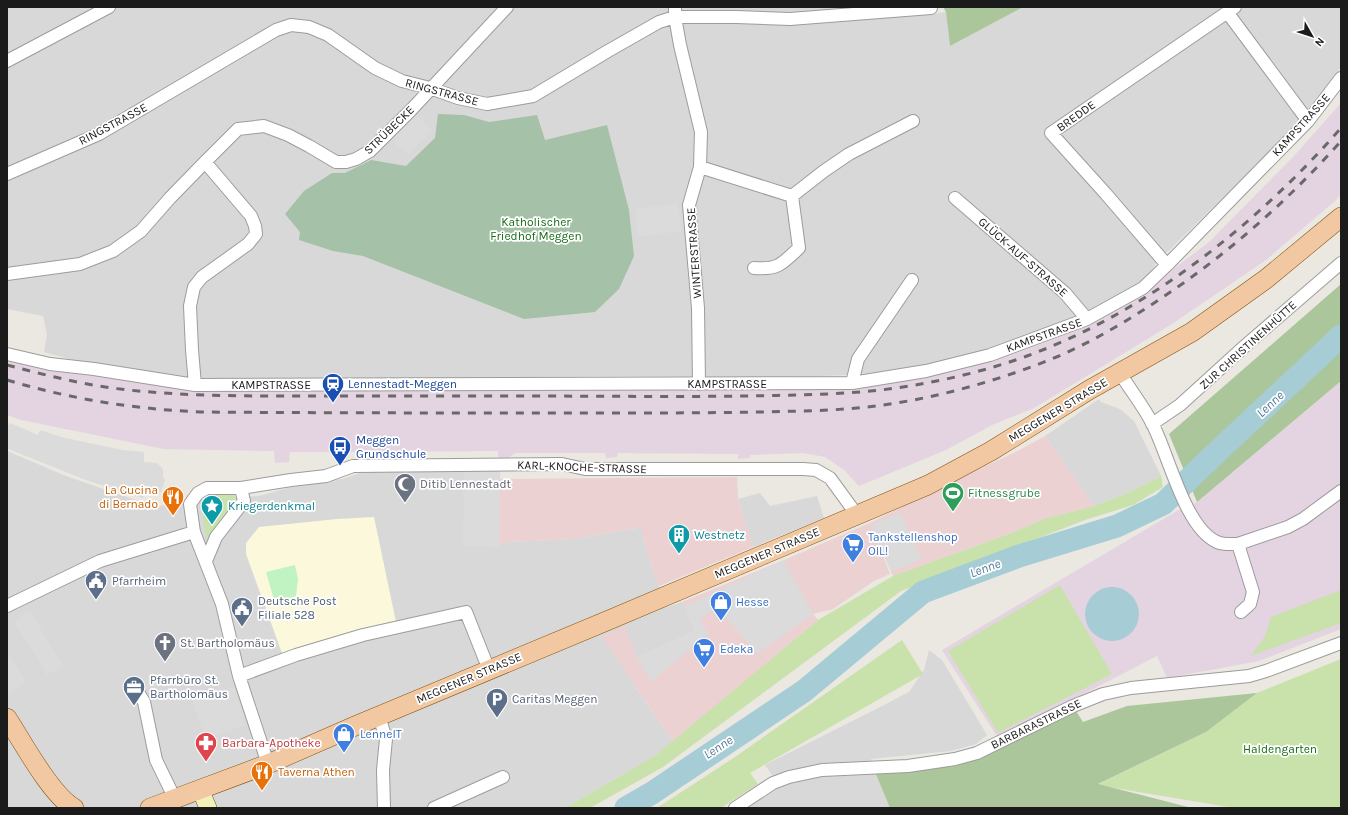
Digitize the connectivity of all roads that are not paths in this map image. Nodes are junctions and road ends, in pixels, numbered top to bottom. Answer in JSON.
{"nodes":[{"id":1,"x":109,"y":7,"type":"edge"},
{"id":2,"x":507,"y":7,"type":"edge"},
{"id":3,"x":931,"y":8,"type":"edge"},
{"id":4,"x":1231,"y":9,"type":"edge"},
{"id":5,"x":675,"y":12,"type":"edge"},
{"id":6,"x":7,"y":61,"type":"edge"},
{"id":7,"x":1341,"y":78,"type":"edge"},
{"id":8,"x":430,"y":88,"type":"junction"},
{"id":9,"x":913,"y":121,"type":"dead end"},
{"id":10,"x":1308,"y":121,"type":"junction"},
{"id":11,"x":205,"y":162,"type":"junction"},
{"id":12,"x":700,"y":167,"type":"junction"},
{"id":13,"x":7,"y":174,"type":"edge"},
{"id":14,"x":792,"y":196,"type":"junction"},
{"id":15,"x":955,"y":198,"type":"dead end"},
{"id":16,"x":1341,"y":217,"type":"edge"},
{"id":17,"x":1341,"y":263,"type":"edge"},
{"id":18,"x":1167,"y":266,"type":"junction"},
{"id":19,"x":754,"y":268,"type":"dead end"},
{"id":20,"x":7,"y":274,"type":"edge"},
{"id":21,"x":912,"y":280,"type":"dead end"},
{"id":22,"x":1087,"y":319,"type":"junction"},
{"id":23,"x":7,"y":354,"type":"edge"},
{"id":24,"x":1120,"y":374,"type":"junction"},
{"id":25,"x":852,"y":383,"type":"junction"},
{"id":26,"x":699,"y":384,"type":"junction"},
{"id":27,"x":195,"y":385,"type":"junction"},
{"id":28,"x":1152,"y":424,"type":"junction"},
{"id":29,"x":241,"y":488,"type":"junction"},
{"id":30,"x":1341,"y":490,"type":"edge"},
{"id":31,"x":857,"y":514,"type":"junction"},
{"id":32,"x":194,"y":532,"type":"junction"},
{"id":33,"x":1238,"y":544,"type":"junction"},
{"id":34,"x":206,"y":561,"type":"junction"},
{"id":35,"x":7,"y":606,"type":"edge"},
{"id":36,"x":1241,"y":612,"type":"dead end"},
{"id":37,"x":1341,"y":643,"type":"edge"},
{"id":38,"x":489,"y":670,"type":"junction"},
{"id":39,"x":239,"y":676,"type":"junction"},
{"id":40,"x":136,"y":689,"type":"dead end"},
{"id":41,"x":379,"y":716,"type":"junction"},
{"id":42,"x":7,"y":718,"type":"edge"},
{"id":43,"x":268,"y":764,"type":"junction"},
{"id":44,"x":503,"y":777,"type":"dead end"},
{"id":45,"x":200,"y":789,"type":"junction"},
{"id":46,"x":175,"y":799,"type":"junction"},
{"id":47,"x":74,"y":808,"type":"edge"},
{"id":48,"x":150,"y":808,"type":"edge"},
{"id":49,"x":208,"y":808,"type":"edge"},
{"id":50,"x":384,"y":808,"type":"edge"},
{"id":51,"x":434,"y":808,"type":"edge"},
{"id":52,"x":735,"y":808,"type":"edge"}],
"edges":[{"from":1,"to":6,"type":"street"},
{"from":2,"to":8,"type":"street","name":"STRÜBECKE"},
{"from":3,"to":5,"type":"street","name":"RINGSTRASSE"},
{"from":4,"to":10,"type":"street","name":"BREDDE"},
{"from":4,"to":18,"type":"street","name":"BREDDE"},
{"from":5,"to":8,"type":"street","name":"RINGSTRASSE"},
{"from":5,"to":12,"type":"street","name":"WINTERSTRASSE"},
{"from":7,"to":10,"type":"street","name":"KAMPSTRASSE"},
{"from":8,"to":11,"type":"street","name":"STRÜBECKE"},
{"from":8,"to":13,"type":"street","name":"RINGSTRASSE"},
{"from":9,"to":14,"type":"street"},
{"from":10,"to":18,"type":"street","name":"KAMPSTRASSE"},
{"from":11,"to":20,"type":"street","name":"STRÜBECKE"},
{"from":11,"to":27,"type":"street"},
{"from":12,"to":14,"type":"street"},
{"from":12,"to":26,"type":"street","name":"WINTERSTRASSE"},
{"from":14,"to":19,"type":"street"},
{"from":15,"to":22,"type":"street","name":"GLÜCK-AUF-STRASSE"},
{"from":16,"to":24,"type":"main road","name":"MEGGENER STRASSE"},
{"from":17,"to":28,"type":"street","name":"ZUR CHRISTINENHÜTTE"},
{"from":18,"to":22,"type":"street","name":"KAMPSTRASSE"},
{"from":21,"to":25,"type":"street"},
{"from":22,"to":25,"type":"street","name":"KAMPSTRASSE"},
{"from":23,"to":27,"type":"street","name":"KAMPSTRASSE"},
{"from":24,"to":28,"type":"street"},
{"from":24,"to":31,"type":"main road","name":"MEGGENER STRASSE"},
{"from":25,"to":26,"type":"street","name":"KAMPSTRASSE"},
{"from":26,"to":27,"type":"street","name":"KAMPSTRASSE"},
{"from":28,"to":33,"type":"street"},
{"from":29,"to":31,"type":"street","name":"KARL-KNOCHE-STRASSE"},
{"from":29,"to":32,"type":"street","name":"KARL-KNOCHE-STRASSE"},
{"from":29,"to":34,"type":"street"},
{"from":30,"to":33,"type":"street"},
{"from":31,"to":38,"type":"main road","name":"MEGGENER STRASSE"},
{"from":32,"to":34,"type":"street","name":"KARL-KNOCHE-STRASSE"},
{"from":32,"to":35,"type":"street"},
{"from":33,"to":36,"type":"street"},
{"from":34,"to":39,"type":"street","name":"KARL-KNOCHE-STRASSE"},
{"from":37,"to":52,"type":"street","name":"BARBARASTRASSE"},
{"from":38,"to":39,"type":"street"},
{"from":38,"to":41,"type":"main road","name":"MEGGENER STRASSE"},
{"from":39,"to":43,"type":"street","name":"KARL-KNOCHE-STRASSE"},
{"from":40,"to":46,"type":"street"},
{"from":41,"to":43,"type":"main road","name":"MEGGENER STRASSE"},
{"from":41,"to":50,"type":"street"},
{"from":42,"to":47,"type":"main road"},
{"from":43,"to":45,"type":"main road","name":"MEGGENER STRASSE"},
{"from":44,"to":51,"type":"street"},
{"from":45,"to":46,"type":"main road","name":"MEGGENER STRASSE"},
{"from":45,"to":49,"type":"main road"},
{"from":46,"to":48,"type":"main road","name":"MEGGENER STRASSE"}]}
